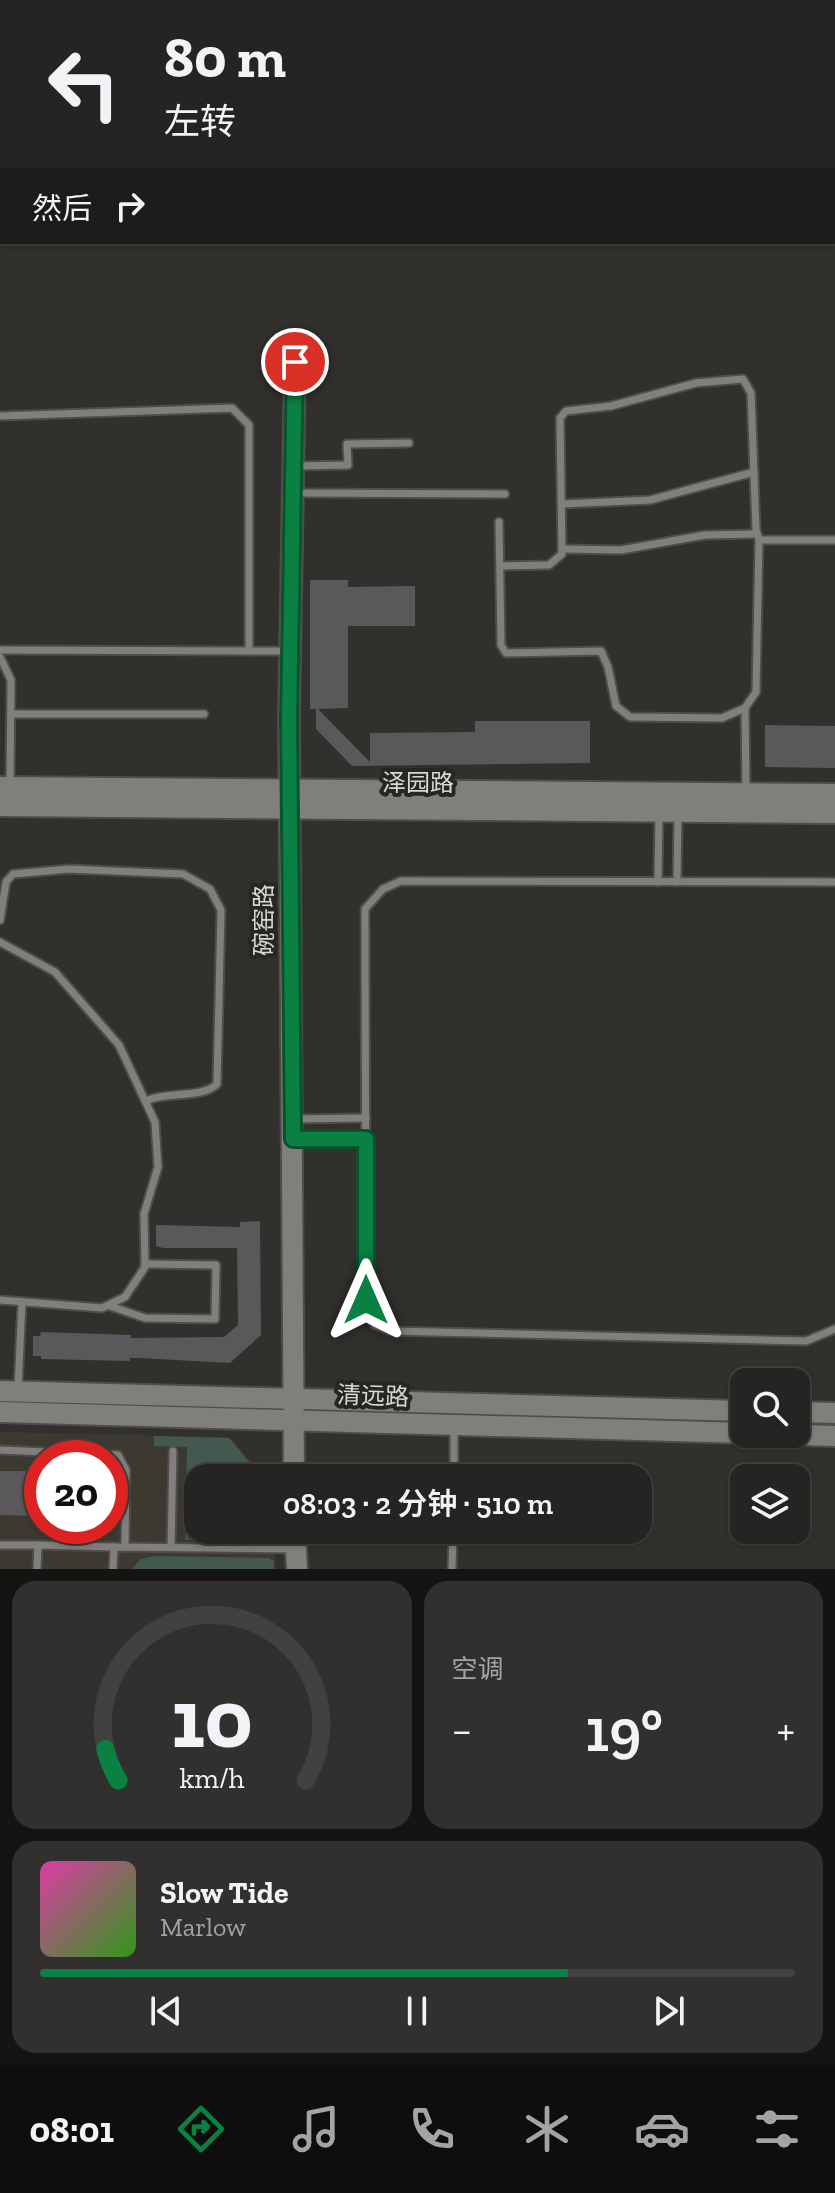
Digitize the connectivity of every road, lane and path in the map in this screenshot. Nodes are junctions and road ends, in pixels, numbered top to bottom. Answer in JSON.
{"nodes":[{"id":1,"x":295,"y":362,"type":"dead end"},
{"id":2,"x":0,"y":416,"type":"edge"},
{"id":3,"x":409,"y":443,"type":"dead end"},
{"id":4,"x":293,"y":466,"type":"junction"},
{"id":5,"x":754,"y":472,"type":"junction"},
{"id":6,"x":293,"y":493,"type":"junction"},
{"id":7,"x":505,"y":494,"type":"dead end"},
{"id":8,"x":562,"y":504,"type":"junction"},
{"id":9,"x":499,"y":522,"type":"dead end"},
{"id":10,"x":758,"y":537,"type":"junction"},
{"id":11,"x":835,"y":540,"type":"edge"},
{"id":12,"x":563,"y":549,"type":"junction"},
{"id":13,"x":500,"y":566,"type":"junction"},
{"id":14,"x":0,"y":650,"type":"edge"},
{"id":15,"x":249,"y":651,"type":"junction"},
{"id":16,"x":290,"y":651,"type":"junction"},
{"id":17,"x":0,"y":657,"type":"edge"},
{"id":18,"x":745,"y":708,"type":"junction"},
{"id":19,"x":11,"y":714,"type":"junction"},
{"id":20,"x":204,"y":714,"type":"dead end"},
{"id":21,"x":5,"y":787,"type":"edge"},
{"id":22,"x":746,"y":793,"type":"junction"},
{"id":23,"x":835,"y":794,"type":"edge"},
{"id":24,"x":290,"y":799,"type":"junction"},
{"id":25,"x":0,"y":806,"type":"edge"},
{"id":26,"x":669,"y":811,"type":"junction"},
{"id":27,"x":835,"y":813,"type":"edge"},
{"id":28,"x":658,"y":882,"type":"junction"},
{"id":29,"x":677,"y":882,"type":"junction"},
{"id":30,"x":835,"y":882,"type":"edge"},
{"id":31,"x":0,"y":920,"type":"edge"},
{"id":32,"x":0,"y":942,"type":"edge"},
{"id":33,"x":148,"y":1100,"type":"junction"},
{"id":34,"x":366,"y":1118,"type":"junction"},
{"id":35,"x":292,"y":1129,"type":"junction"},
{"id":36,"x":366,"y":1139,"type":"junction"},
{"id":37,"x":145,"y":1264,"type":"junction"},
{"id":38,"x":0,"y":1300,"type":"edge"},
{"id":39,"x":22,"y":1302,"type":"junction"},
{"id":40,"x":110,"y":1306,"type":"junction"},
{"id":41,"x":835,"y":1329,"type":"edge"},
{"id":42,"x":9,"y":1391,"type":"edge"},
{"id":43,"x":294,"y":1398,"type":"junction"},
{"id":44,"x":730,"y":1411,"type":"edge"},
{"id":45,"x":0,"y":1412,"type":"edge"},
{"id":46,"x":810,"y":1412,"type":"edge"},
{"id":47,"x":835,"y":1413,"type":"edge"},
{"id":48,"x":294,"y":1420,"type":"junction"},
{"id":49,"x":454,"y":1425,"type":"junction"},
{"id":50,"x":730,"y":1433,"type":"edge"},
{"id":51,"x":810,"y":1435,"type":"edge"},
{"id":52,"x":835,"y":1436,"type":"edge"},
{"id":53,"x":0,"y":1450,"type":"edge"},
{"id":54,"x":173,"y":1451,"type":"dead end"},
{"id":55,"x":294,"y":1464,"type":"edge"},
{"id":56,"x":454,"y":1464,"type":"edge"},
{"id":57,"x":453,"y":1544,"type":"edge"},
{"id":58,"x":0,"y":1545,"type":"edge"},
{"id":59,"x":38,"y":1545,"type":"junction"},
{"id":60,"x":114,"y":1547,"type":"junction"},
{"id":61,"x":125,"y":1547,"type":"junction"},
{"id":62,"x":171,"y":1547,"type":"junction"},
{"id":63,"x":296,"y":1549,"type":"edge"},
{"id":64,"x":37,"y":1569,"type":"edge"},
{"id":65,"x":113,"y":1569,"type":"edge"},
{"id":66,"x":452,"y":1569,"type":"edge"}],
"edges":[{"from":1,"to":4,"type":"street","name":"碗窑路"},
{"from":2,"to":15,"type":"lane"},
{"from":3,"to":4,"type":"lane"},
{"from":4,"to":6,"type":"street","name":"碗窑路"},
{"from":5,"to":8,"type":"lane"},
{"from":5,"to":8,"type":"lane"},
{"from":5,"to":10,"type":"lane"},
{"from":6,"to":7,"type":"lane"},
{"from":6,"to":16,"type":"street","name":"碗窑路"},
{"from":8,"to":12,"type":"lane"},
{"from":9,"to":13,"type":"lane"},
{"from":10,"to":11,"type":"lane"},
{"from":10,"to":12,"type":"lane"},
{"from":10,"to":18,"type":"lane"},
{"from":12,"to":13,"type":"lane"},
{"from":13,"to":18,"type":"lane"},
{"from":14,"to":15,"type":"lane"},
{"from":15,"to":16,"type":"lane"},
{"from":16,"to":24,"type":"street","name":"碗窑路"},
{"from":17,"to":19,"type":"lane"},
{"from":18,"to":22,"type":"lane"},
{"from":19,"to":20,"type":"lane"},
{"from":19,"to":21,"type":"lane"},
{"from":21,"to":24,"type":"street","name":"泽园路"},
{"from":22,"to":23,"type":"street","name":"泽园路"},
{"from":22,"to":24,"type":"street","name":"泽园路"},
{"from":24,"to":25,"type":"street","name":"泽园路"},
{"from":24,"to":26,"type":"street","name":"泽园路"},
{"from":24,"to":35,"type":"street","name":"碗窑路"},
{"from":26,"to":27,"type":"street","name":"泽园路"},
{"from":26,"to":28,"type":"lane"},
{"from":26,"to":29,"type":"lane"},
{"from":28,"to":29,"type":"lane"},
{"from":28,"to":34,"type":"lane"},
{"from":29,"to":30,"type":"lane"},
{"from":31,"to":33,"type":"lane"},
{"from":32,"to":33,"type":"lane"},
{"from":33,"to":37,"type":"lane"},
{"from":34,"to":35,"type":"lane"},
{"from":34,"to":36,"type":"lane"},
{"from":35,"to":36,"type":"lane"},
{"from":35,"to":43,"type":"street","name":"碗窑路"},
{"from":36,"to":41,"type":"lane"},
{"from":37,"to":40,"type":"lane"},
{"from":37,"to":40,"type":"lane"},
{"from":38,"to":39,"type":"lane"},
{"from":39,"to":40,"type":"lane"},
{"from":39,"to":42,"type":"lane"},
{"from":42,"to":43,"type":"street","name":"清远路"},
{"from":43,"to":44,"type":"street","name":"清远路"},
{"from":43,"to":48,"type":"street","name":"碗窑路"},
{"from":45,"to":48,"type":"street","name":"清远路"},
{"from":46,"to":47,"type":"street"},
{"from":48,"to":49,"type":"street","name":"清远路"},
{"from":48,"to":55,"type":"street","name":"碗窑路"},
{"from":49,"to":50,"type":"street","name":"清远路"},
{"from":49,"to":56,"type":"lane"},
{"from":51,"to":52,"type":"street"},
{"from":53,"to":61,"type":"lane"},
{"from":54,"to":62,"type":"lane"},
{"from":57,"to":66,"type":"lane"},
{"from":58,"to":59,"type":"lane"},
{"from":59,"to":60,"type":"lane"},
{"from":59,"to":64,"type":"lane"},
{"from":60,"to":61,"type":"lane"},
{"from":60,"to":65,"type":"lane"},
{"from":61,"to":62,"type":"lane"},
{"from":62,"to":63,"type":"lane"}]}
